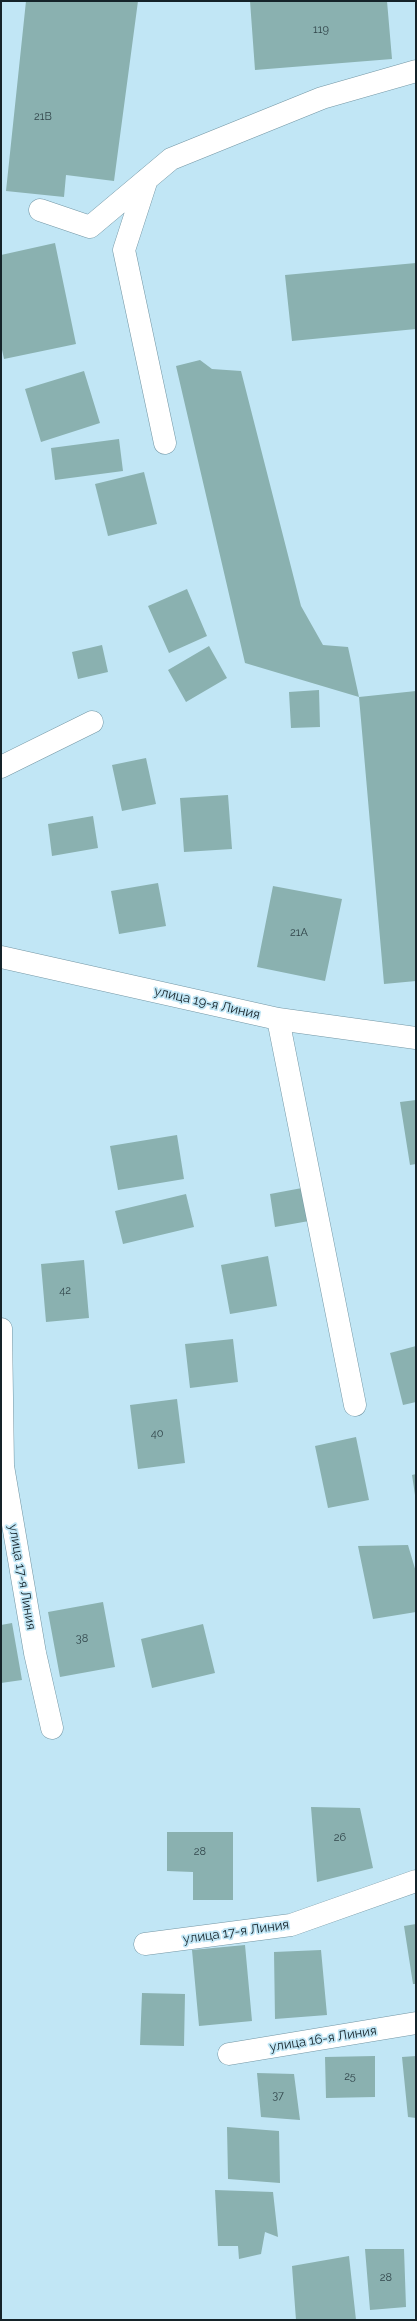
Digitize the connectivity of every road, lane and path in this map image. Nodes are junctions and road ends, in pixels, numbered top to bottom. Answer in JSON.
{"nodes":[{"id":1,"x":416,"y":71,"type":"edge"},
{"id":2,"x":147,"y":179,"type":"junction"},
{"id":3,"x":40,"y":210,"type":"dead end"},
{"id":4,"x":165,"y":443,"type":"dead end"},
{"id":5,"x":92,"y":722,"type":"dead end"},
{"id":6,"x":1,"y":767,"type":"edge"},
{"id":7,"x":1,"y":957,"type":"edge"},
{"id":8,"x":278,"y":1019,"type":"junction"},
{"id":9,"x":416,"y":1038,"type":"edge"},
{"id":10,"x":1,"y":1329,"type":"edge"},
{"id":11,"x":356,"y":1405,"type":"dead end"},
{"id":12,"x":52,"y":1728,"type":"dead end"},
{"id":13,"x":416,"y":1881,"type":"edge"},
{"id":14,"x":145,"y":1944,"type":"dead end"},
{"id":15,"x":416,"y":2023,"type":"edge"},
{"id":16,"x":229,"y":2054,"type":"dead end"}],
"edges":[{"from":1,"to":2,"type":"street"},
{"from":2,"to":3,"type":"street"},
{"from":2,"to":4,"type":"street"},
{"from":5,"to":6,"type":"street"},
{"from":7,"to":8,"type":"street","name":"улица 19-я Линия"},
{"from":8,"to":9,"type":"street","name":"улица 19-я Линия"},
{"from":8,"to":11,"type":"street"},
{"from":10,"to":12,"type":"street","name":"улица 17-я Линия"},
{"from":13,"to":14,"type":"street","name":"улица 17-я Линия"},
{"from":15,"to":16,"type":"street","name":"улица 16-я Линия"}]}
